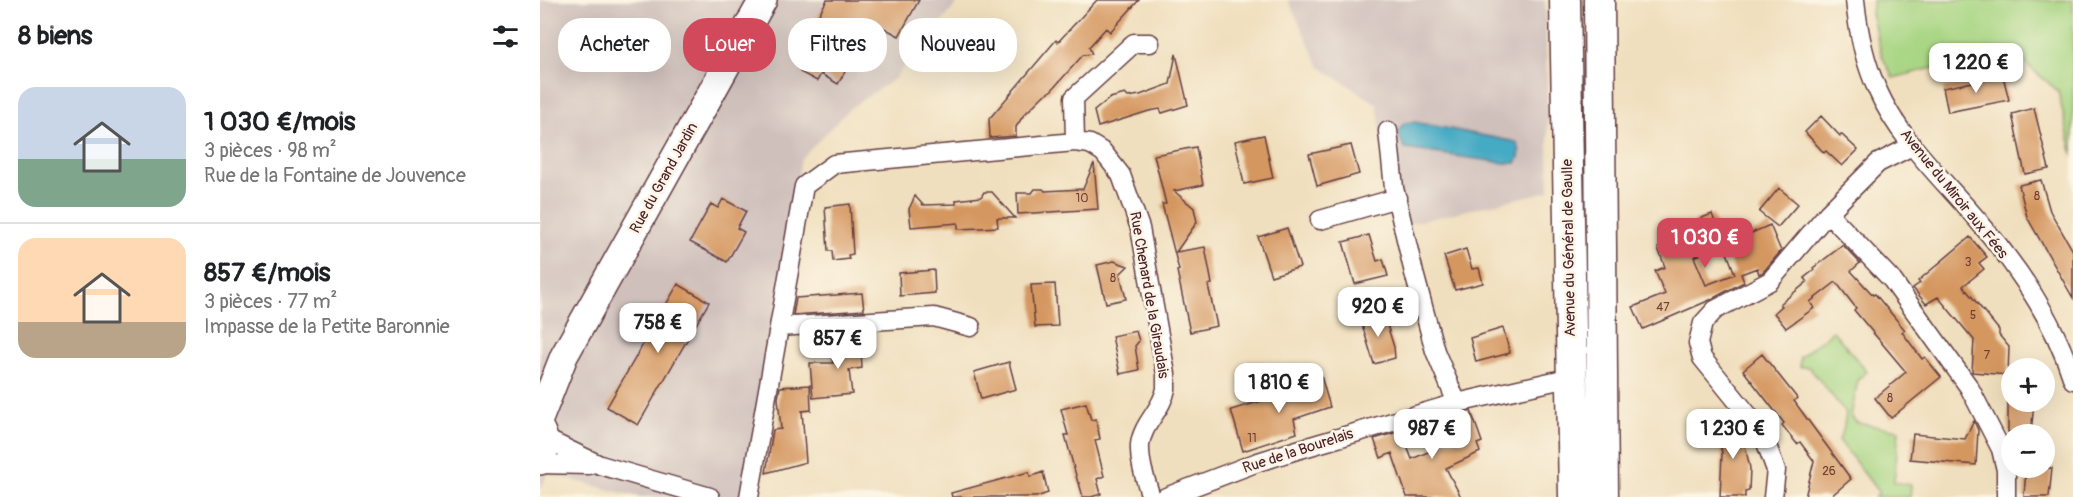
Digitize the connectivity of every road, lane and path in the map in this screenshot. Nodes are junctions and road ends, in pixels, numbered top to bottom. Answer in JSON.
{"nodes":[{"id":1,"x":763,"y":0,"type":"edge"},
{"id":2,"x":1565,"y":0,"type":"edge"},
{"id":3,"x":1599,"y":0,"type":"edge"},
{"id":4,"x":1855,"y":0,"type":"edge"},
{"id":5,"x":1150,"y":43,"type":"dead end"},
{"id":6,"x":1388,"y":131,"type":"dead end"},
{"id":7,"x":1075,"y":142,"type":"junction"},
{"id":8,"x":1912,"y":146,"type":"junction"},
{"id":9,"x":1397,"y":198,"type":"junction"},
{"id":10,"x":1828,"y":213,"type":"junction"},
{"id":11,"x":1320,"y":220,"type":"dead end"},
{"id":12,"x":779,"y":327,"type":"junction"},
{"id":13,"x":971,"y":327,"type":"dead end"},
{"id":14,"x":564,"y":356,"type":"junction"},
{"id":15,"x":1572,"y":377,"type":"junction"},
{"id":16,"x":540,"y":380,"type":"edge"},
{"id":17,"x":2073,"y":380,"type":"edge"},
{"id":18,"x":1457,"y":403,"type":"junction"},
{"id":19,"x":541,"y":442,"type":"edge"},
{"id":20,"x":600,"y":465,"type":"junction"},
{"id":21,"x":1191,"y":493,"type":"edge"},
{"id":22,"x":710,"y":497,"type":"edge"},
{"id":23,"x":749,"y":497,"type":"edge"},
{"id":24,"x":1151,"y":497,"type":"edge"},
{"id":25,"x":1166,"y":497,"type":"edge"},
{"id":26,"x":1574,"y":497,"type":"edge"},
{"id":27,"x":1603,"y":497,"type":"edge"},
{"id":28,"x":1773,"y":497,"type":"edge"},
{"id":29,"x":2006,"y":497,"type":"edge"}],
"edges":[{"from":1,"to":14,"type":"street","name":"Rue du Grand Jardin"},
{"from":2,"to":15,"type":"main road","name":"Avenue du Général de Gaulle"},
{"from":3,"to":27,"type":"main road","name":"Avenue du Général de Gaulle"},
{"from":4,"to":8,"type":"street","name":"Avenue du Miroir aux Fées"},
{"from":5,"to":7,"type":"street"},
{"from":6,"to":9,"type":"street"},
{"from":7,"to":12,"type":"street","name":"Rue Chenard de la Giraudais"},
{"from":7,"to":24,"type":"street","name":"Rue Chenard de la Giraudais"},
{"from":8,"to":10,"type":"street"},
{"from":8,"to":17,"type":"street","name":"Avenue du Miroir aux Fées"},
{"from":9,"to":11,"type":"street"},
{"from":9,"to":18,"type":"street"},
{"from":10,"to":28,"type":"street"},
{"from":10,"to":29,"type":"street"},
{"from":12,"to":13,"type":"street"},
{"from":12,"to":23,"type":"street"},
{"from":14,"to":16,"type":"street","name":"Rue du Grand Jardin"},
{"from":14,"to":19,"type":"street","name":"Rue du Grand Jardin"},
{"from":15,"to":18,"type":"street","name":"Rue de la Bourelais"},
{"from":15,"to":26,"type":"main road","name":"Avenue du Général de Gaulle"},
{"from":18,"to":21,"type":"street","name":"Rue de la Bourelais"},
{"from":19,"to":20,"type":"street"},
{"from":19,"to":20,"type":"street"},
{"from":20,"to":22,"type":"street"},
{"from":21,"to":25,"type":"street","name":"Rue de la Bourelais"}]}
